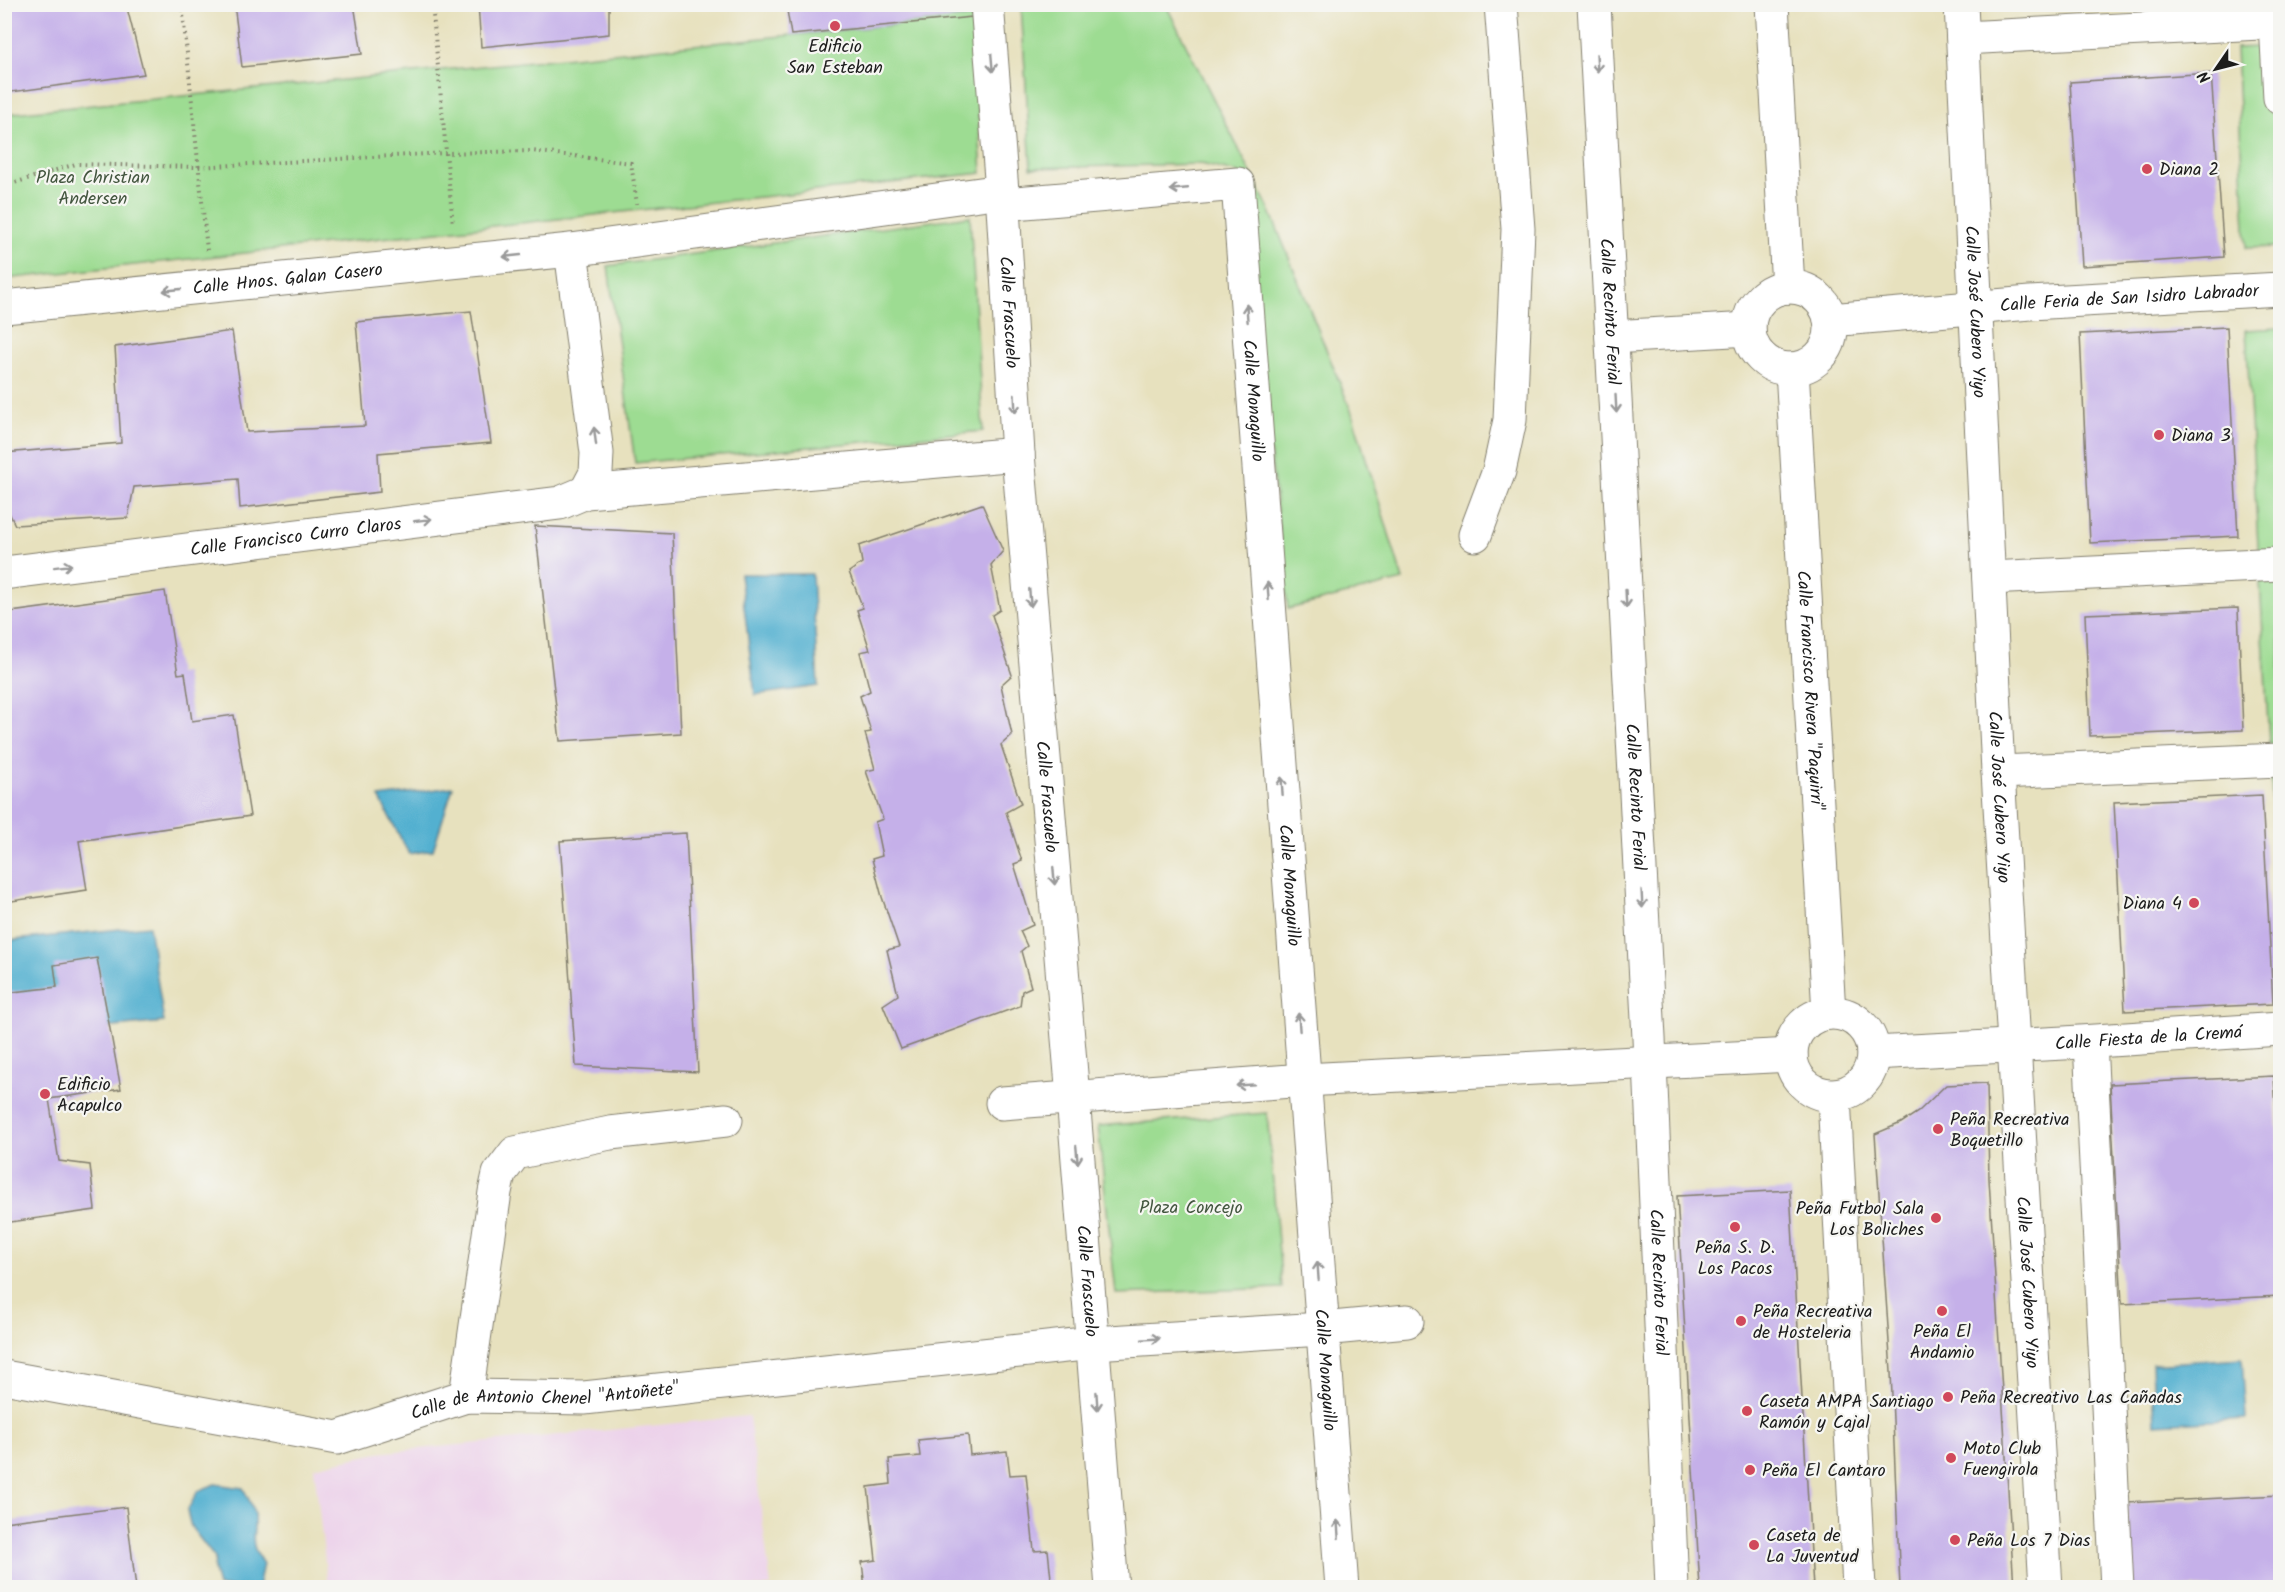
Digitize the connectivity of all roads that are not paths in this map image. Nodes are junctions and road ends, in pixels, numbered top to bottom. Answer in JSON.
{"nodes":[{"id":1,"x":987,"y":4,"type":"edge"},
{"id":2,"x":1501,"y":4,"type":"edge"},
{"id":3,"x":1594,"y":4,"type":"edge"},
{"id":4,"x":1772,"y":4,"type":"edge"},
{"id":5,"x":1961,"y":4,"type":"edge"},
{"id":6,"x":2277,"y":16,"type":"edge"},
{"id":7,"x":1963,"y":38,"type":"junction"},
{"id":8,"x":2280,"y":98,"type":"edge"},
{"id":9,"x":1238,"y":184,"type":"joint"},
{"id":10,"x":1003,"y":197,"type":"junction"},
{"id":11,"x":570,"y":250,"type":"junction"},
{"id":12,"x":1788,"y":287,"type":"junction"},
{"id":13,"x":2280,"y":289,"type":"edge"},
{"id":14,"x":1976,"y":307,"type":"junction"},
{"id":15,"x":4,"y":308,"type":"edge"},
{"id":16,"x":1830,"y":320,"type":"junction"},
{"id":17,"x":1749,"y":329,"type":"junction"},
{"id":18,"x":1612,"y":338,"type":"junction"},
{"id":19,"x":1792,"y":369,"type":"junction"},
{"id":20,"x":1018,"y":454,"type":"junction"},
{"id":21,"x":586,"y":492,"type":"junction"},
{"id":22,"x":1476,"y":535,"type":"dead end"},
{"id":23,"x":2280,"y":564,"type":"edge"},
{"id":24,"x":4,"y":573,"type":"edge"},
{"id":25,"x":1989,"y":578,"type":"junction"},
{"id":26,"x":2280,"y":760,"type":"edge"},
{"id":27,"x":1998,"y":772,"type":"junction"},
{"id":28,"x":1829,"y":1013,"type":"junction"},
{"id":29,"x":2280,"y":1029,"type":"edge"},
{"id":30,"x":2090,"y":1042,"type":"junction"},
{"id":31,"x":2015,"y":1046,"type":"junction"},
{"id":32,"x":1873,"y":1053,"type":"junction"},
{"id":33,"x":1791,"y":1056,"type":"junction"},
{"id":34,"x":1651,"y":1063,"type":"junction"},
{"id":35,"x":1304,"y":1080,"type":"junction"},
{"id":36,"x":1834,"y":1095,"type":"junction"},
{"id":37,"x":1073,"y":1097,"type":"junction"},
{"id":38,"x":1002,"y":1103,"type":"dead end"},
{"id":39,"x":726,"y":1120,"type":"dead end"},
{"id":40,"x":1407,"y":1320,"type":"dead end"},
{"id":41,"x":1322,"y":1329,"type":"junction"},
{"id":42,"x":1093,"y":1343,"type":"junction"},
{"id":43,"x":4,"y":1377,"type":"edge"},
{"id":44,"x":466,"y":1396,"type":"junction"},
{"id":45,"x":1112,"y":1587,"type":"edge"},
{"id":46,"x":1342,"y":1587,"type":"edge"},
{"id":47,"x":1672,"y":1587,"type":"edge"},
{"id":48,"x":1859,"y":1587,"type":"edge"},
{"id":49,"x":2046,"y":1587,"type":"edge"},
{"id":50,"x":2117,"y":1587,"type":"edge"}],
"edges":[{"from":1,"to":10,"type":"street","name":"Calle Frascuelo","one_way":true},
{"from":2,"to":22,"type":"street"},
{"from":3,"to":18,"type":"street","name":"Calle Recinto Ferial","one_way":true},
{"from":4,"to":12,"type":"street"},
{"from":5,"to":7,"type":"street","name":"Calle José Cubero Yiyo"},
{"from":6,"to":7,"type":"street"},
{"from":6,"to":8,"type":"street"},
{"from":7,"to":14,"type":"street","name":"Calle José Cubero Yiyo"},
{"from":9,"to":10,"type":"street","name":"Calle Hnos. Galan Casero","one_way":true},
{"from":35,"to":9,"type":"street","name":"Calle Monaguillo","one_way":true},
{"from":10,"to":11,"type":"street","name":"Calle Hnos. Galan Casero"},
{"from":10,"to":20,"type":"street","name":"Calle Frascuelo","one_way":true},
{"from":11,"to":15,"type":"street","name":"Calle Hnos. Galan Casero","one_way":true},
{"from":21,"to":11,"type":"street","one_way":true},
{"from":12,"to":16,"type":"street"},
{"from":12,"to":17,"type":"street"},
{"from":13,"to":14,"type":"street","name":"Calle Feria de San Isidro Labrador"},
{"from":14,"to":16,"type":"street","name":"Calle Feria de San Isidro Labrador"},
{"from":14,"to":25,"type":"street","name":"Calle José Cubero Yiyo"},
{"from":16,"to":19,"type":"street"},
{"from":17,"to":18,"type":"street"},
{"from":17,"to":19,"type":"street"},
{"from":18,"to":34,"type":"street","name":"Calle Recinto Ferial","one_way":true},
{"from":19,"to":28,"type":"street","name":"Calle Francisco Rivera \"Paquirri\""},
{"from":20,"to":21,"type":"street","name":"Calle Francisco Curro Claros"},
{"from":20,"to":37,"type":"street","name":"Calle Frascuelo","one_way":true},
{"from":24,"to":21,"type":"street","name":"Calle Francisco Curro Claros","one_way":true},
{"from":23,"to":25,"type":"street"},
{"from":25,"to":27,"type":"street","name":"Calle José Cubero Yiyo"},
{"from":26,"to":27,"type":"street"},
{"from":27,"to":31,"type":"street","name":"Calle José Cubero Yiyo"},
{"from":28,"to":32,"type":"street"},
{"from":28,"to":33,"type":"street"},
{"from":29,"to":30,"type":"street","name":"Calle Fiesta de la Cremá"},
{"from":30,"to":31,"type":"street","name":"Calle Fiesta de la Cremá"},
{"from":30,"to":50,"type":"street"},
{"from":31,"to":32,"type":"street","name":"Calle Fiesta de la Cremá"},
{"from":31,"to":49,"type":"street","name":"Calle José Cubero Yiyo"},
{"from":32,"to":36,"type":"street"},
{"from":33,"to":34,"type":"street"},
{"from":33,"to":36,"type":"street"},
{"from":34,"to":35,"type":"street"},
{"from":34,"to":47,"type":"street","name":"Calle Recinto Ferial"},
{"from":35,"to":37,"type":"street","one_way":true},
{"from":41,"to":35,"type":"street","name":"Calle Monaguillo","one_way":true},
{"from":36,"to":48,"type":"street"},
{"from":37,"to":38,"type":"street"},
{"from":37,"to":42,"type":"street","name":"Calle Frascuelo","one_way":true},
{"from":39,"to":44,"type":"street"},
{"from":40,"to":41,"type":"street","name":"Calle de Antonio Chenel \"Antoñete\""},
{"from":42,"to":41,"type":"street","name":"Calle de Antonio Chenel \"Antoñete\"","one_way":true},
{"from":46,"to":41,"type":"street","name":"Calle Monaguillo","one_way":true},
{"from":42,"to":44,"type":"street","name":"Calle de Antonio Chenel \"Antoñete\""},
{"from":42,"to":45,"type":"street","name":"Calle Frascuelo","one_way":true},
{"from":43,"to":44,"type":"street","name":"Calle de Antonio Chenel \"Antoñete\""}]}
